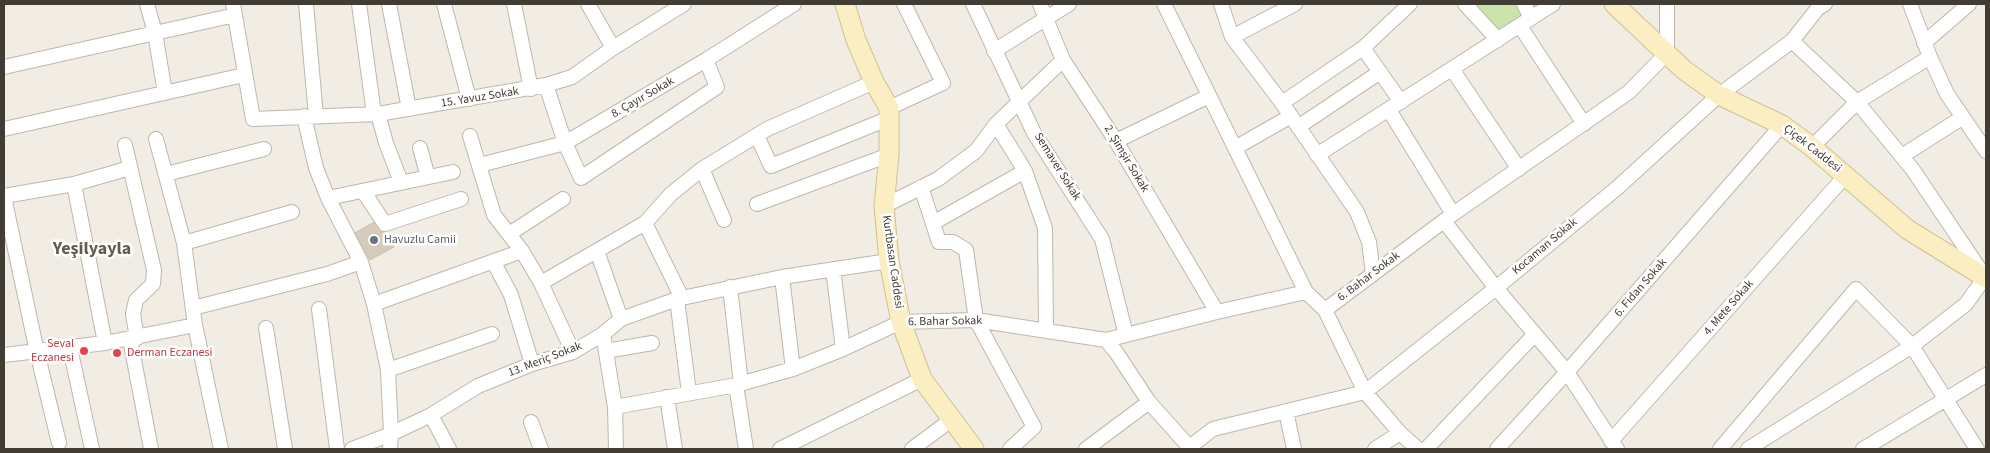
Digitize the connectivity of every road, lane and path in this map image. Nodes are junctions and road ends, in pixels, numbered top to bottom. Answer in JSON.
{"nodes":[{"id":1,"x":147,"y":4,"type":"edge"},
{"id":2,"x":306,"y":4,"type":"edge"},
{"id":3,"x":359,"y":4,"type":"edge"},
{"id":4,"x":388,"y":4,"type":"edge"},
{"id":5,"x":444,"y":4,"type":"edge"},
{"id":6,"x":514,"y":4,"type":"edge"},
{"id":7,"x":588,"y":4,"type":"edge"},
{"id":8,"x":684,"y":4,"type":"edge"},
{"id":9,"x":794,"y":4,"type":"edge"},
{"id":10,"x":845,"y":4,"type":"edge"},
{"id":11,"x":904,"y":4,"type":"edge"},
{"id":12,"x":973,"y":4,"type":"edge"},
{"id":13,"x":1040,"y":4,"type":"edge"},
{"id":14,"x":1069,"y":4,"type":"edge"},
{"id":15,"x":1164,"y":4,"type":"edge"},
{"id":16,"x":1220,"y":4,"type":"edge"},
{"id":17,"x":1295,"y":4,"type":"edge"},
{"id":18,"x":1410,"y":4,"type":"edge"},
{"id":19,"x":1466,"y":4,"type":"edge"},
{"id":20,"x":1524,"y":4,"type":"edge"},
{"id":21,"x":1553,"y":4,"type":"edge"},
{"id":22,"x":1614,"y":4,"type":"edge"},
{"id":23,"x":1668,"y":4,"type":"edge"},
{"id":24,"x":1825,"y":4,"type":"edge"},
{"id":25,"x":1910,"y":4,"type":"edge"},
{"id":26,"x":1969,"y":4,"type":"edge"},
{"id":27,"x":234,"y":10,"type":"edge"},
{"id":28,"x":1045,"y":18,"type":"junction"},
{"id":29,"x":1525,"y":22,"type":"junction"},
{"id":30,"x":155,"y":33,"type":"junction"},
{"id":31,"x":1232,"y":37,"type":"junction"},
{"id":32,"x":1498,"y":40,"type":"junction"},
{"id":33,"x":1792,"y":42,"type":"junction"},
{"id":34,"x":1924,"y":43,"type":"junction"},
{"id":35,"x":613,"y":48,"type":"junction"},
{"id":36,"x":1363,"y":48,"type":"junction"},
{"id":37,"x":994,"y":51,"type":"junction"},
{"id":38,"x":1666,"y":53,"type":"junction"},
{"id":39,"x":1930,"y":57,"type":"junction"},
{"id":40,"x":706,"y":60,"type":"junction"},
{"id":41,"x":1062,"y":60,"type":"junction"},
{"id":42,"x":4,"y":67,"type":"edge"},
{"id":43,"x":1452,"y":69,"type":"junction"},
{"id":44,"x":1380,"y":72,"type":"junction"},
{"id":45,"x":244,"y":75,"type":"junction"},
{"id":46,"x":874,"y":82,"type":"junction"},
{"id":47,"x":546,"y":86,"type":"junction"},
{"id":48,"x":531,"y":89,"type":"junction"},
{"id":49,"x":165,"y":93,"type":"junction"},
{"id":50,"x":1719,"y":95,"type":"junction"},
{"id":51,"x":1209,"y":96,"type":"junction"},
{"id":52,"x":469,"y":99,"type":"junction"},
{"id":53,"x":1019,"y":100,"type":"junction"},
{"id":54,"x":1400,"y":102,"type":"junction"},
{"id":55,"x":1857,"y":102,"type":"junction"},
{"id":56,"x":1282,"y":103,"type":"junction"},
{"id":57,"x":409,"y":109,"type":"junction"},
{"id":58,"x":1389,"y":110,"type":"junction"},
{"id":59,"x":889,"y":113,"type":"junction"},
{"id":60,"x":376,"y":114,"type":"junction"},
{"id":61,"x":310,"y":116,"type":"junction"},
{"id":62,"x":1963,"y":117,"type":"junction"},
{"id":63,"x":1294,"y":121,"type":"junction"},
{"id":64,"x":996,"y":124,"type":"junction"},
{"id":65,"x":1584,"y":124,"type":"junction"},
{"id":66,"x":1782,"y":125,"type":"junction"},
{"id":67,"x":4,"y":127,"type":"edge"},
{"id":68,"x":470,"y":136,"type":"dead end"},
{"id":69,"x":757,"y":136,"type":"junction"},
{"id":70,"x":156,"y":139,"type":"dead end"},
{"id":71,"x":1116,"y":141,"type":"junction"},
{"id":72,"x":566,"y":143,"type":"junction"},
{"id":73,"x":126,"y":145,"type":"dead end"},
{"id":74,"x":1812,"y":147,"type":"junction"},
{"id":75,"x":420,"y":148,"type":"dead end"},
{"id":76,"x":1236,"y":148,"type":"junction"},
{"id":77,"x":264,"y":149,"type":"dead end"},
{"id":78,"x":1986,"y":151,"type":"edge"},
{"id":79,"x":888,"y":155,"type":"junction"},
{"id":80,"x":1317,"y":155,"type":"junction"},
{"id":81,"x":1902,"y":156,"type":"junction"},
{"id":82,"x":480,"y":165,"type":"junction"},
{"id":83,"x":130,"y":168,"type":"junction"},
{"id":84,"x":702,"y":169,"type":"junction"},
{"id":85,"x":1519,"y":169,"type":"junction"},
{"id":86,"x":1025,"y":171,"type":"junction"},
{"id":87,"x":452,"y":172,"type":"dead end"},
{"id":88,"x":166,"y":174,"type":"junction"},
{"id":89,"x":1846,"y":175,"type":"junction"},
{"id":90,"x":428,"y":177,"type":"junction"},
{"id":91,"x":401,"y":182,"type":"junction"},
{"id":92,"x":74,"y":184,"type":"junction"},
{"id":93,"x":921,"y":188,"type":"junction"},
{"id":94,"x":363,"y":191,"type":"junction"},
{"id":95,"x":4,"y":196,"type":"edge"},
{"id":96,"x":328,"y":198,"type":"junction"},
{"id":97,"x":563,"y":199,"type":"dead end"},
{"id":98,"x":461,"y":200,"type":"dead end"},
{"id":99,"x":757,"y":204,"type":"dead end"},
{"id":100,"x":884,"y":206,"type":"junction"},
{"id":101,"x":292,"y":212,"type":"dead end"},
{"id":102,"x":1448,"y":217,"type":"junction"},
{"id":103,"x":724,"y":220,"type":"dead end"},
{"id":104,"x":645,"y":223,"type":"junction"},
{"id":105,"x":933,"y":223,"type":"junction"},
{"id":106,"x":509,"y":234,"type":"junction"},
{"id":107,"x":184,"y":243,"type":"junction"},
{"id":108,"x":597,"y":250,"type":"junction"},
{"id":109,"x":522,"y":251,"type":"junction"},
{"id":110,"x":10,"y":254,"type":"edge"},
{"id":111,"x":493,"y":261,"type":"junction"},
{"id":112,"x":890,"y":261,"type":"junction"},
{"id":113,"x":361,"y":262,"type":"junction"},
{"id":114,"x":834,"y":269,"type":"junction"},
{"id":115,"x":1373,"y":274,"type":"junction"},
{"id":116,"x":782,"y":277,"type":"junction"},
{"id":117,"x":1986,"y":278,"type":"edge"},
{"id":118,"x":541,"y":283,"type":"junction"},
{"id":119,"x":730,"y":287,"type":"junction"},
{"id":120,"x":1496,"y":288,"type":"junction"},
{"id":121,"x":1306,"y":292,"type":"junction"},
{"id":122,"x":680,"y":298,"type":"junction"},
{"id":123,"x":374,"y":304,"type":"junction"},
{"id":124,"x":193,"y":308,"type":"junction"},
{"id":125,"x":319,"y":309,"type":"dead end"},
{"id":126,"x":1325,"y":310,"type":"junction"},
{"id":127,"x":1217,"y":312,"type":"junction"},
{"id":128,"x":621,"y":319,"type":"junction"},
{"id":129,"x":976,"y":320,"type":"junction"},
{"id":130,"x":901,"y":322,"type":"junction"},
{"id":131,"x":195,"y":325,"type":"junction"},
{"id":132,"x":266,"y":328,"type":"dead end"},
{"id":133,"x":1046,"y":330,"type":"junction"},
{"id":134,"x":492,"y":334,"type":"dead end"},
{"id":135,"x":603,"y":334,"type":"junction"},
{"id":136,"x":1535,"y":334,"type":"junction"},
{"id":137,"x":1126,"y":335,"type":"junction"},
{"id":138,"x":133,"y":338,"type":"junction"},
{"id":139,"x":1106,"y":340,"type":"junction"},
{"id":140,"x":104,"y":343,"type":"junction"},
{"id":141,"x":652,"y":343,"type":"dead end"},
{"id":142,"x":1912,"y":346,"type":"junction"},
{"id":143,"x":70,"y":348,"type":"junction"},
{"id":144,"x":843,"y":349,"type":"junction"},
{"id":145,"x":606,"y":351,"type":"junction"},
{"id":146,"x":37,"y":352,"type":"junction"},
{"id":147,"x":573,"y":352,"type":"junction"},
{"id":148,"x":4,"y":355,"type":"edge"},
{"id":149,"x":532,"y":364,"type":"junction"},
{"id":150,"x":793,"y":369,"type":"junction"},
{"id":151,"x":388,"y":370,"type":"junction"},
{"id":152,"x":1568,"y":372,"type":"junction"},
{"id":153,"x":1986,"y":375,"type":"edge"},
{"id":154,"x":922,"y":379,"type":"junction"},
{"id":155,"x":739,"y":384,"type":"junction"},
{"id":156,"x":1365,"y":392,"type":"junction"},
{"id":157,"x":688,"y":393,"type":"junction"},
{"id":158,"x":667,"y":397,"type":"junction"},
{"id":159,"x":1946,"y":398,"type":"junction"},
{"id":160,"x":1149,"y":402,"type":"junction"},
{"id":161,"x":615,"y":407,"type":"junction"},
{"id":162,"x":1286,"y":411,"type":"junction"},
{"id":163,"x":431,"y":415,"type":"junction"},
{"id":164,"x":951,"y":420,"type":"junction"},
{"id":165,"x":531,"y":422,"type":"dead end"},
{"id":166,"x":1400,"y":433,"type":"junction"},
{"id":167,"x":391,"y":434,"type":"junction"},
{"id":168,"x":59,"y":443,"type":"dead end"},
{"id":169,"x":1614,"y":445,"type":"edge"},
{"id":170,"x":1980,"y":447,"type":"edge"},
{"id":171,"x":92,"y":449,"type":"edge"},
{"id":172,"x":152,"y":449,"type":"edge"},
{"id":173,"x":221,"y":449,"type":"edge"},
{"id":174,"x":285,"y":449,"type":"edge"},
{"id":175,"x":337,"y":449,"type":"edge"},
{"id":176,"x":352,"y":449,"type":"edge"},
{"id":177,"x":390,"y":449,"type":"edge"},
{"id":178,"x":449,"y":449,"type":"edge"},
{"id":179,"x":541,"y":449,"type":"edge"},
{"id":180,"x":616,"y":449,"type":"edge"},
{"id":181,"x":675,"y":449,"type":"edge"},
{"id":182,"x":746,"y":449,"type":"edge"},
{"id":183,"x":780,"y":449,"type":"edge"},
{"id":184,"x":912,"y":449,"type":"edge"},
{"id":185,"x":974,"y":449,"type":"edge"},
{"id":186,"x":1010,"y":449,"type":"edge"},
{"id":187,"x":1086,"y":449,"type":"edge"},
{"id":188,"x":1189,"y":449,"type":"edge"},
{"id":189,"x":1294,"y":449,"type":"edge"},
{"id":190,"x":1375,"y":449,"type":"edge"},
{"id":191,"x":1418,"y":449,"type":"edge"},
{"id":192,"x":1426,"y":449,"type":"edge"},
{"id":193,"x":1497,"y":449,"type":"edge"},
{"id":194,"x":1720,"y":449,"type":"edge"},
{"id":195,"x":1748,"y":449,"type":"edge"},
{"id":196,"x":1863,"y":449,"type":"edge"}],
"edges":[{"from":1,"to":30,"type":"street"},
{"from":2,"to":61,"type":"street"},
{"from":3,"to":60,"type":"street"},
{"from":4,"to":57,"type":"street"},
{"from":5,"to":52,"type":"street"},
{"from":6,"to":48,"type":"street"},
{"from":7,"to":35,"type":"street"},
{"from":8,"to":35,"type":"street","name":"15. Yavuz Sokak"},
{"from":9,"to":40,"type":"street","name":"8. Çayır Sokak"},
{"from":10,"to":46,"type":"main road"},
{"from":11,"to":59,"type":"street"},
{"from":12,"to":37,"type":"street","name":"Semaver Sokak"},
{"from":13,"to":28,"type":"street","name":"2. Şimşir Sokak"},
{"from":14,"to":28,"type":"street"},
{"from":15,"to":51,"type":"street"},
{"from":16,"to":31,"type":"street"},
{"from":17,"to":31,"type":"street"},
{"from":18,"to":36,"type":"street"},
{"from":19,"to":32,"type":"street"},
{"from":20,"to":29,"type":"street"},
{"from":21,"to":29,"type":"street"},
{"from":22,"to":38,"type":"main road","name":"Çiçek Caddesi"},
{"from":23,"to":38,"type":"street"},
{"from":24,"to":33,"type":"street","name":"Kocaman Sokak"},
{"from":25,"to":34,"type":"street"},
{"from":26,"to":34,"type":"street"},
{"from":27,"to":30,"type":"street"},
{"from":27,"to":45,"type":"street"},
{"from":28,"to":37,"type":"street"},
{"from":28,"to":41,"type":"street","name":"2. Şimşir Sokak"},
{"from":29,"to":32,"type":"street"},
{"from":29,"to":65,"type":"street"},
{"from":30,"to":42,"type":"street"},
{"from":30,"to":49,"type":"street"},
{"from":31,"to":56,"type":"street"},
{"from":32,"to":43,"type":"street"},
{"from":33,"to":50,"type":"street","name":"Kocaman Sokak"},
{"from":33,"to":55,"type":"street"},
{"from":34,"to":39,"type":"street"},
{"from":35,"to":47,"type":"street","name":"15. Yavuz Sokak"},
{"from":36,"to":44,"type":"street"},
{"from":36,"to":56,"type":"street"},
{"from":37,"to":53,"type":"street","name":"Semaver Sokak"},
{"from":38,"to":50,"type":"main road","name":"Çiçek Caddesi"},
{"from":38,"to":65,"type":"street","name":"6. Bahar Sokak"},
{"from":39,"to":55,"type":"street"},
{"from":39,"to":62,"type":"street"},
{"from":40,"to":72,"type":"street","name":"8. Çayır Sokak"},
{"from":40,"to":72,"type":"street"},
{"from":41,"to":53,"type":"street"},
{"from":41,"to":71,"type":"street","name":"2. Şimşir Sokak"},
{"from":43,"to":54,"type":"street"},
{"from":43,"to":85,"type":"street"},
{"from":44,"to":54,"type":"street"},
{"from":44,"to":63,"type":"street"},
{"from":45,"to":49,"type":"street"},
{"from":45,"to":61,"type":"street","name":"15. Yavuz Sokak"},
{"from":46,"to":59,"type":"main road"},
{"from":46,"to":69,"type":"street"},
{"from":47,"to":48,"type":"street","name":"15. Yavuz Sokak"},
{"from":47,"to":72,"type":"street"},
{"from":48,"to":52,"type":"street","name":"15. Yavuz Sokak"},
{"from":49,"to":67,"type":"street"},
{"from":50,"to":66,"type":"main road","name":"Çiçek Caddesi"},
{"from":50,"to":120,"type":"street","name":"Kocaman Sokak"},
{"from":51,"to":71,"type":"street"},
{"from":51,"to":76,"type":"street"},
{"from":52,"to":57,"type":"street","name":"15. Yavuz Sokak"},
{"from":53,"to":64,"type":"street"},
{"from":53,"to":137,"type":"street","name":"Semaver Sokak"},
{"from":54,"to":58,"type":"street"},
{"from":55,"to":74,"type":"street"},
{"from":55,"to":81,"type":"street"},
{"from":56,"to":63,"type":"street"},
{"from":57,"to":60,"type":"street","name":"15. Yavuz Sokak"},
{"from":58,"to":80,"type":"street"},
{"from":58,"to":102,"type":"street"},
{"from":59,"to":69,"type":"street"},
{"from":59,"to":79,"type":"main road","name":"Kurtbasan Caddesi"},
{"from":60,"to":61,"type":"street","name":"15. Yavuz Sokak"},
{"from":60,"to":91,"type":"street"},
{"from":61,"to":96,"type":"street"},
{"from":62,"to":78,"type":"street"},
{"from":62,"to":81,"type":"street"},
{"from":63,"to":76,"type":"street"},
{"from":63,"to":80,"type":"street"},
{"from":64,"to":86,"type":"street"},
{"from":64,"to":93,"type":"street"},
{"from":65,"to":85,"type":"street","name":"6. Bahar Sokak"},
{"from":66,"to":74,"type":"main road","name":"Çiçek Caddesi"},
{"from":66,"to":152,"type":"street","name":"6. Fidan Sokak"},
{"from":68,"to":82,"type":"street"},
{"from":69,"to":84,"type":"street"},
{"from":70,"to":88,"type":"street"},
{"from":71,"to":127,"type":"street","name":"2. Şimşir Sokak"},
{"from":72,"to":82,"type":"street","name":"8. Çayır Sokak"},
{"from":73,"to":83,"type":"street"},
{"from":74,"to":89,"type":"main road","name":"Çiçek Caddesi"},
{"from":75,"to":90,"type":"street"},
{"from":76,"to":121,"type":"street"},
{"from":77,"to":88,"type":"street"},
{"from":79,"to":99,"type":"street"},
{"from":79,"to":100,"type":"main road","name":"Kurtbasan Caddesi"},
{"from":80,"to":115,"type":"street"},
{"from":81,"to":117,"type":"street"},
{"from":82,"to":106,"type":"street"},
{"from":83,"to":92,"type":"street"},
{"from":83,"to":138,"type":"street"},
{"from":84,"to":103,"type":"street"},
{"from":84,"to":104,"type":"street"},
{"from":85,"to":102,"type":"street","name":"6. Bahar Sokak"},
{"from":86,"to":105,"type":"street"},
{"from":86,"to":133,"type":"street"},
{"from":87,"to":90,"type":"street"},
{"from":88,"to":107,"type":"street"},
{"from":89,"to":117,"type":"main road","name":"Çiçek Caddesi"},
{"from":89,"to":169,"type":"street","name":"4. Mete Sokak"},
{"from":90,"to":91,"type":"street"},
{"from":91,"to":94,"type":"street"},
{"from":92,"to":95,"type":"street"},
{"from":92,"to":140,"type":"street"},
{"from":93,"to":100,"type":"street"},
{"from":93,"to":105,"type":"street"},
{"from":94,"to":96,"type":"street"},
{"from":94,"to":98,"type":"street"},
{"from":95,"to":110,"type":"street"},
{"from":96,"to":113,"type":"street"},
{"from":97,"to":106,"type":"street"},
{"from":100,"to":112,"type":"main road","name":"Kurtbasan Caddesi"},
{"from":101,"to":107,"type":"street"},
{"from":102,"to":115,"type":"street","name":"6. Bahar Sokak"},
{"from":102,"to":120,"type":"street"},
{"from":104,"to":108,"type":"street"},
{"from":104,"to":122,"type":"street"},
{"from":105,"to":129,"type":"street"},
{"from":106,"to":109,"type":"street"},
{"from":107,"to":124,"type":"street"},
{"from":108,"to":118,"type":"street"},
{"from":108,"to":128,"type":"street"},
{"from":109,"to":111,"type":"street"},
{"from":109,"to":118,"type":"street"},
{"from":110,"to":146,"type":"street"},
{"from":111,"to":123,"type":"street"},
{"from":111,"to":149,"type":"street"},
{"from":112,"to":114,"type":"street","name":"13. Meriç Sokak"},
{"from":112,"to":130,"type":"main road","name":"Kurtbasan Caddesi"},
{"from":113,"to":123,"type":"street"},
{"from":113,"to":124,"type":"street"},
{"from":114,"to":116,"type":"street","name":"13. Meriç Sokak"},
{"from":114,"to":144,"type":"street"},
{"from":115,"to":126,"type":"street","name":"6. Bahar Sokak"},
{"from":116,"to":119,"type":"street","name":"13. Meriç Sokak"},
{"from":116,"to":150,"type":"street"},
{"from":117,"to":142,"type":"street"},
{"from":118,"to":147,"type":"street"},
{"from":119,"to":122,"type":"street","name":"13. Meriç Sokak"},
{"from":119,"to":155,"type":"street"},
{"from":120,"to":136,"type":"street"},
{"from":120,"to":156,"type":"street","name":"Kocaman Sokak"},
{"from":121,"to":126,"type":"street","name":"6. Bahar Sokak"},
{"from":121,"to":127,"type":"street","name":"6. Bahar Sokak"},
{"from":122,"to":128,"type":"street","name":"13. Meriç Sokak"},
{"from":122,"to":157,"type":"street"},
{"from":123,"to":151,"type":"street"},
{"from":124,"to":131,"type":"street"},
{"from":125,"to":175,"type":"street"},
{"from":126,"to":156,"type":"street"},
{"from":127,"to":137,"type":"street","name":"6. Bahar Sokak"},
{"from":128,"to":135,"type":"street","name":"13. Meriç Sokak"},
{"from":129,"to":130,"type":"street","name":"6. Bahar Sokak"},
{"from":129,"to":133,"type":"street","name":"6. Bahar Sokak"},
{"from":129,"to":186,"type":"street"},
{"from":130,"to":144,"type":"street"},
{"from":130,"to":154,"type":"main road","name":"Kurtbasan Caddesi"},
{"from":131,"to":138,"type":"street"},
{"from":131,"to":173,"type":"street"},
{"from":132,"to":174,"type":"street"},
{"from":133,"to":139,"type":"street","name":"6. Bahar Sokak"},
{"from":134,"to":151,"type":"street"},
{"from":135,"to":145,"type":"street"},
{"from":135,"to":147,"type":"street","name":"13. Meriç Sokak"},
{"from":136,"to":152,"type":"street"},
{"from":136,"to":192,"type":"street"},
{"from":137,"to":139,"type":"street","name":"6. Bahar Sokak"},
{"from":138,"to":140,"type":"street"},
{"from":138,"to":172,"type":"street"},
{"from":139,"to":160,"type":"street"},
{"from":140,"to":143,"type":"street"},
{"from":141,"to":145,"type":"street"},
{"from":142,"to":159,"type":"street"},
{"from":142,"to":194,"type":"street"},
{"from":142,"to":195,"type":"street"},
{"from":143,"to":146,"type":"street"},
{"from":143,"to":171,"type":"street"},
{"from":144,"to":150,"type":"street"},
{"from":145,"to":161,"type":"street"},
{"from":146,"to":148,"type":"street"},
{"from":146,"to":168,"type":"street"},
{"from":147,"to":149,"type":"street","name":"13. Meriç Sokak"},
{"from":149,"to":163,"type":"street","name":"13. Meriç Sokak"},
{"from":150,"to":155,"type":"street"},
{"from":151,"to":167,"type":"street"},
{"from":152,"to":169,"type":"street"},
{"from":152,"to":193,"type":"street","name":"6. Fidan Sokak"},
{"from":153,"to":159,"type":"street"},
{"from":154,"to":164,"type":"main road","name":"Kurtbasan Caddesi"},
{"from":154,"to":183,"type":"street"},
{"from":155,"to":157,"type":"street"},
{"from":155,"to":182,"type":"street"},
{"from":156,"to":162,"type":"street"},
{"from":156,"to":166,"type":"street"},
{"from":157,"to":158,"type":"street"},
{"from":158,"to":161,"type":"street"},
{"from":158,"to":181,"type":"street"},
{"from":159,"to":170,"type":"street"},
{"from":159,"to":196,"type":"street"},
{"from":160,"to":187,"type":"street"},
{"from":160,"to":188,"type":"street"},
{"from":161,"to":180,"type":"street"},
{"from":162,"to":188,"type":"street"},
{"from":162,"to":189,"type":"street"},
{"from":163,"to":167,"type":"street","name":"13. Meriç Sokak"},
{"from":163,"to":178,"type":"street"},
{"from":164,"to":184,"type":"street"},
{"from":164,"to":185,"type":"main road","name":"Kurtbasan Caddesi"},
{"from":165,"to":179,"type":"street"},
{"from":166,"to":190,"type":"street"},
{"from":166,"to":191,"type":"street"},
{"from":167,"to":176,"type":"street","name":"13. Meriç Sokak"},
{"from":167,"to":177,"type":"street"}]}
